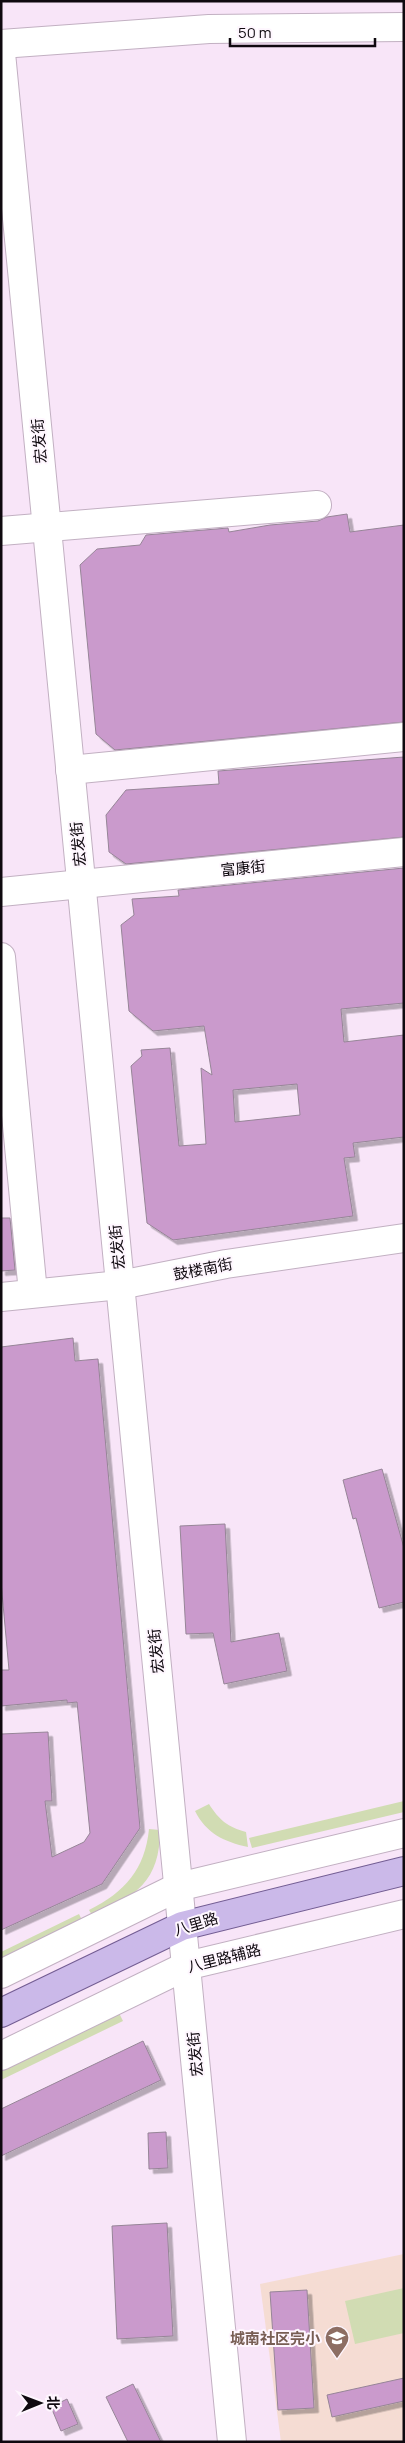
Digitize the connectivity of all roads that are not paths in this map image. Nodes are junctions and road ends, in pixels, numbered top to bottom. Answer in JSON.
{"nodes":[{"id":1,"x":404,"y":26,"type":"edge"},
{"id":2,"x":1,"y":44,"type":"edge"},
{"id":3,"x":1,"y":53,"type":"edge"},
{"id":4,"x":317,"y":505,"type":"dead end"},
{"id":5,"x":47,"y":527,"type":"junction"},
{"id":6,"x":1,"y":531,"type":"edge"},
{"id":7,"x":404,"y":737,"type":"edge"},
{"id":8,"x":70,"y":770,"type":"junction"},
{"id":9,"x":404,"y":852,"type":"edge"},
{"id":10,"x":82,"y":884,"type":"junction"},
{"id":11,"x":1,"y":892,"type":"edge"},
{"id":12,"x":1,"y":957,"type":"edge"},
{"id":13,"x":404,"y":1238,"type":"edge"},
{"id":14,"x":120,"y":1285,"type":"junction"},
{"id":15,"x":33,"y":1294,"type":"junction"},
{"id":16,"x":1,"y":1297,"type":"edge"},
{"id":17,"x":404,"y":1833,"type":"edge"},
{"id":18,"x":404,"y":1871,"type":"edge"},
{"id":19,"x":178,"y":1887,"type":"junction"},
{"id":20,"x":404,"y":1914,"type":"edge"},
{"id":21,"x":182,"y":1926,"type":"junction"},
{"id":22,"x":186,"y":1966,"type":"junction"},
{"id":23,"x":1,"y":1974,"type":"edge"},
{"id":24,"x":1,"y":2013,"type":"edge"},
{"id":25,"x":1,"y":2056,"type":"edge"},
{"id":26,"x":232,"y":2442,"type":"edge"}],
"edges":[{"from":1,"to":2,"type":"street"},
{"from":3,"to":5,"type":"street","name":"宏发街"},
{"from":4,"to":5,"type":"street"},
{"from":5,"to":6,"type":"street"},
{"from":5,"to":8,"type":"street","name":"宏发街"},
{"from":7,"to":8,"type":"street"},
{"from":8,"to":10,"type":"street","name":"宏发街"},
{"from":9,"to":10,"type":"street","name":"富康街"},
{"from":10,"to":11,"type":"street","name":"富康街"},
{"from":10,"to":14,"type":"street","name":"宏发街"},
{"from":12,"to":15,"type":"street"},
{"from":13,"to":14,"type":"street","name":"鼓楼南街"},
{"from":14,"to":15,"type":"street","name":"鼓楼南街"},
{"from":14,"to":19,"type":"street","name":"宏发街"},
{"from":15,"to":16,"type":"street","name":"鼓楼南街"},
{"from":17,"to":19,"type":"street"},
{"from":18,"to":21,"type":"main road","name":"八里路"},
{"from":19,"to":21,"type":"street","name":"宏发街"},
{"from":19,"to":23,"type":"street"},
{"from":20,"to":22,"type":"street","name":"八里路辅路"},
{"from":21,"to":22,"type":"street","name":"宏发街"},
{"from":21,"to":24,"type":"main road","name":"八里路"},
{"from":22,"to":25,"type":"street","name":"八里路辅路"},
{"from":22,"to":26,"type":"street","name":"宏发街"}]}
